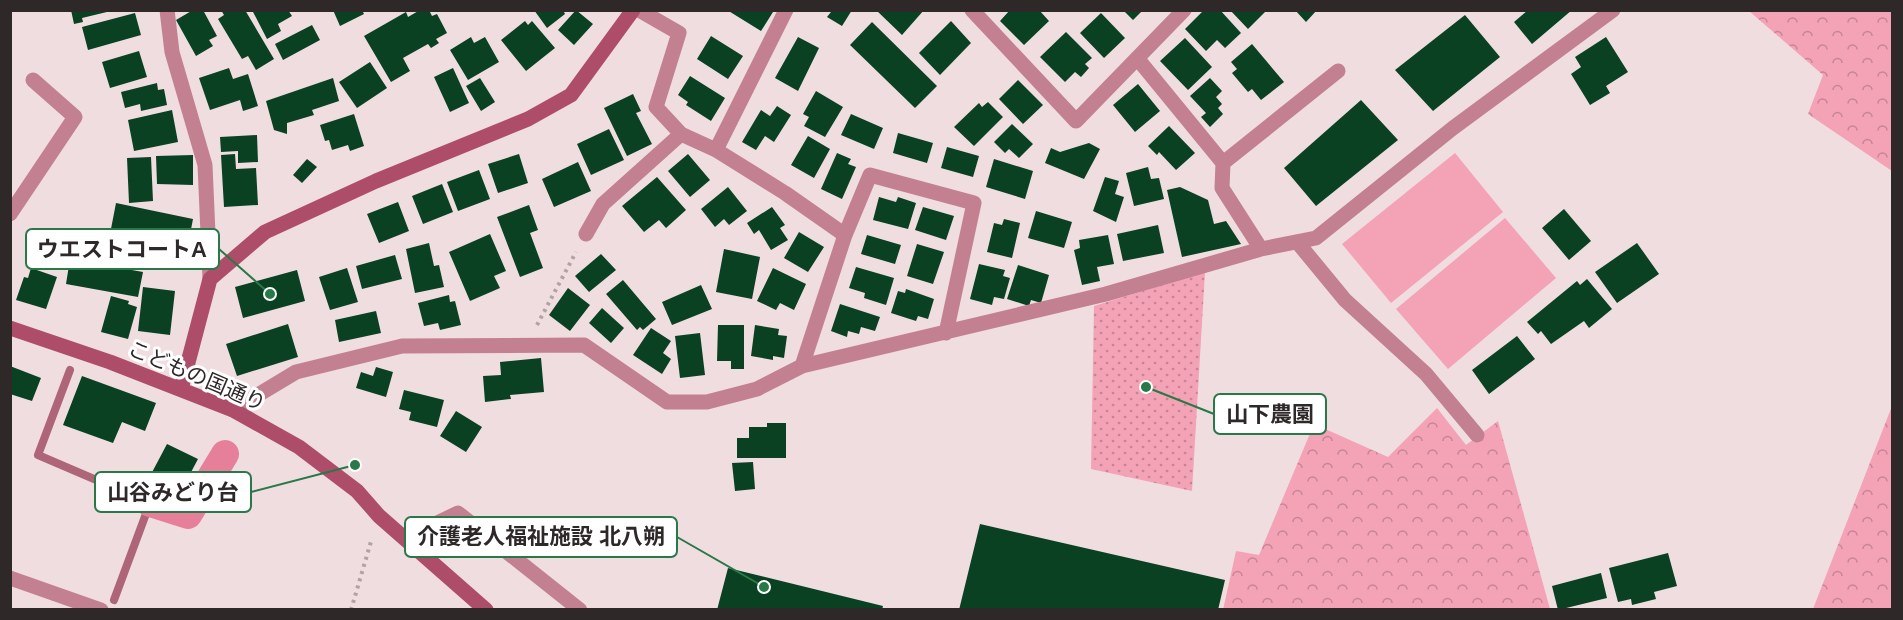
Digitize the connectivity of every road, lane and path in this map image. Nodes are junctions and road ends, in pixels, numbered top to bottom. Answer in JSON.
{"nodes":[{"id":1,"x":166,"y":10,"type":"edge"},
{"id":2,"x":633,"y":10,"type":"edge"},
{"id":3,"x":639,"y":10,"type":"edge"},
{"id":4,"x":786,"y":10,"type":"edge"},
{"id":5,"x":1184,"y":10,"type":"edge"},
{"id":6,"x":1613,"y":10,"type":"edge"},
{"id":7,"x":974,"y":11,"type":"edge"},
{"id":8,"x":1137,"y":58,"type":"junction"},
{"id":9,"x":1338,"y":71,"type":"dead end"},
{"id":10,"x":33,"y":80,"type":"dead end"},
{"id":11,"x":681,"y":134,"type":"junction"},
{"id":12,"x":716,"y":150,"type":"junction"},
{"id":13,"x":1223,"y":163,"type":"junction"},
{"id":14,"x":10,"y":214,"type":"edge"},
{"id":15,"x":586,"y":234,"type":"joint"},
{"id":16,"x":845,"y":235,"type":"junction"},
{"id":17,"x":1299,"y":243,"type":"junction"},
{"id":18,"x":1261,"y":249,"type":"junction"},
{"id":19,"x":210,"y":279,"type":"junction"},
{"id":20,"x":10,"y":328,"type":"edge"},
{"id":21,"x":946,"y":333,"type":"junction"},
{"id":22,"x":525,"y":347,"type":"junction"},
{"id":23,"x":802,"y":366,"type":"junction"},
{"id":24,"x":181,"y":389,"type":"junction"},
{"id":25,"x":233,"y":410,"type":"junction"},
{"id":26,"x":1477,"y":435,"type":"dead end"},
{"id":27,"x":379,"y":516,"type":"junction"},
{"id":28,"x":414,"y":547,"type":"junction"},
{"id":29,"x":10,"y":578,"type":"edge"},
{"id":30,"x":101,"y":609,"type":"edge"},
{"id":31,"x":351,"y":609,"type":"edge"},
{"id":32,"x":486,"y":609,"type":"edge"},
{"id":33,"x":580,"y":609,"type":"edge"}],
"edges":[{"from":1,"to":19,"type":"street"},
{"from":2,"to":19,"type":"street"},
{"from":3,"to":11,"type":"street"},
{"from":4,"to":12,"type":"street"},
{"from":5,"to":8,"type":"street"},
{"from":6,"to":17,"type":"street"},
{"from":7,"to":8,"type":"street"},
{"from":8,"to":13,"type":"street"},
{"from":9,"to":13,"type":"street"},
{"from":10,"to":14,"type":"street"},
{"from":11,"to":12,"type":"street"},
{"from":11,"to":15,"type":"street"},
{"from":12,"to":16,"type":"street"},
{"from":13,"to":18,"type":"street"},
{"from":15,"to":22,"type":"path"},
{"from":16,"to":21,"type":"street"},
{"from":16,"to":23,"type":"street"},
{"from":17,"to":18,"type":"street"},
{"from":17,"to":26,"type":"street"},
{"from":18,"to":21,"type":"street"},
{"from":19,"to":24,"type":"street"},
{"from":20,"to":24,"type":"street","name":"こどもの国通り"},
{"from":21,"to":23,"type":"street"},
{"from":22,"to":23,"type":"street"},
{"from":22,"to":25,"type":"street"},
{"from":24,"to":25,"type":"street","name":"こどもの国通り"},
{"from":25,"to":27,"type":"street","name":"こどもの国通り"},
{"from":27,"to":28,"type":"street","name":"こどもの国通り"},
{"from":27,"to":31,"type":"path"},
{"from":28,"to":32,"type":"street","name":"こどもの国通り"},
{"from":28,"to":33,"type":"street"},
{"from":29,"to":30,"type":"street"}]}
